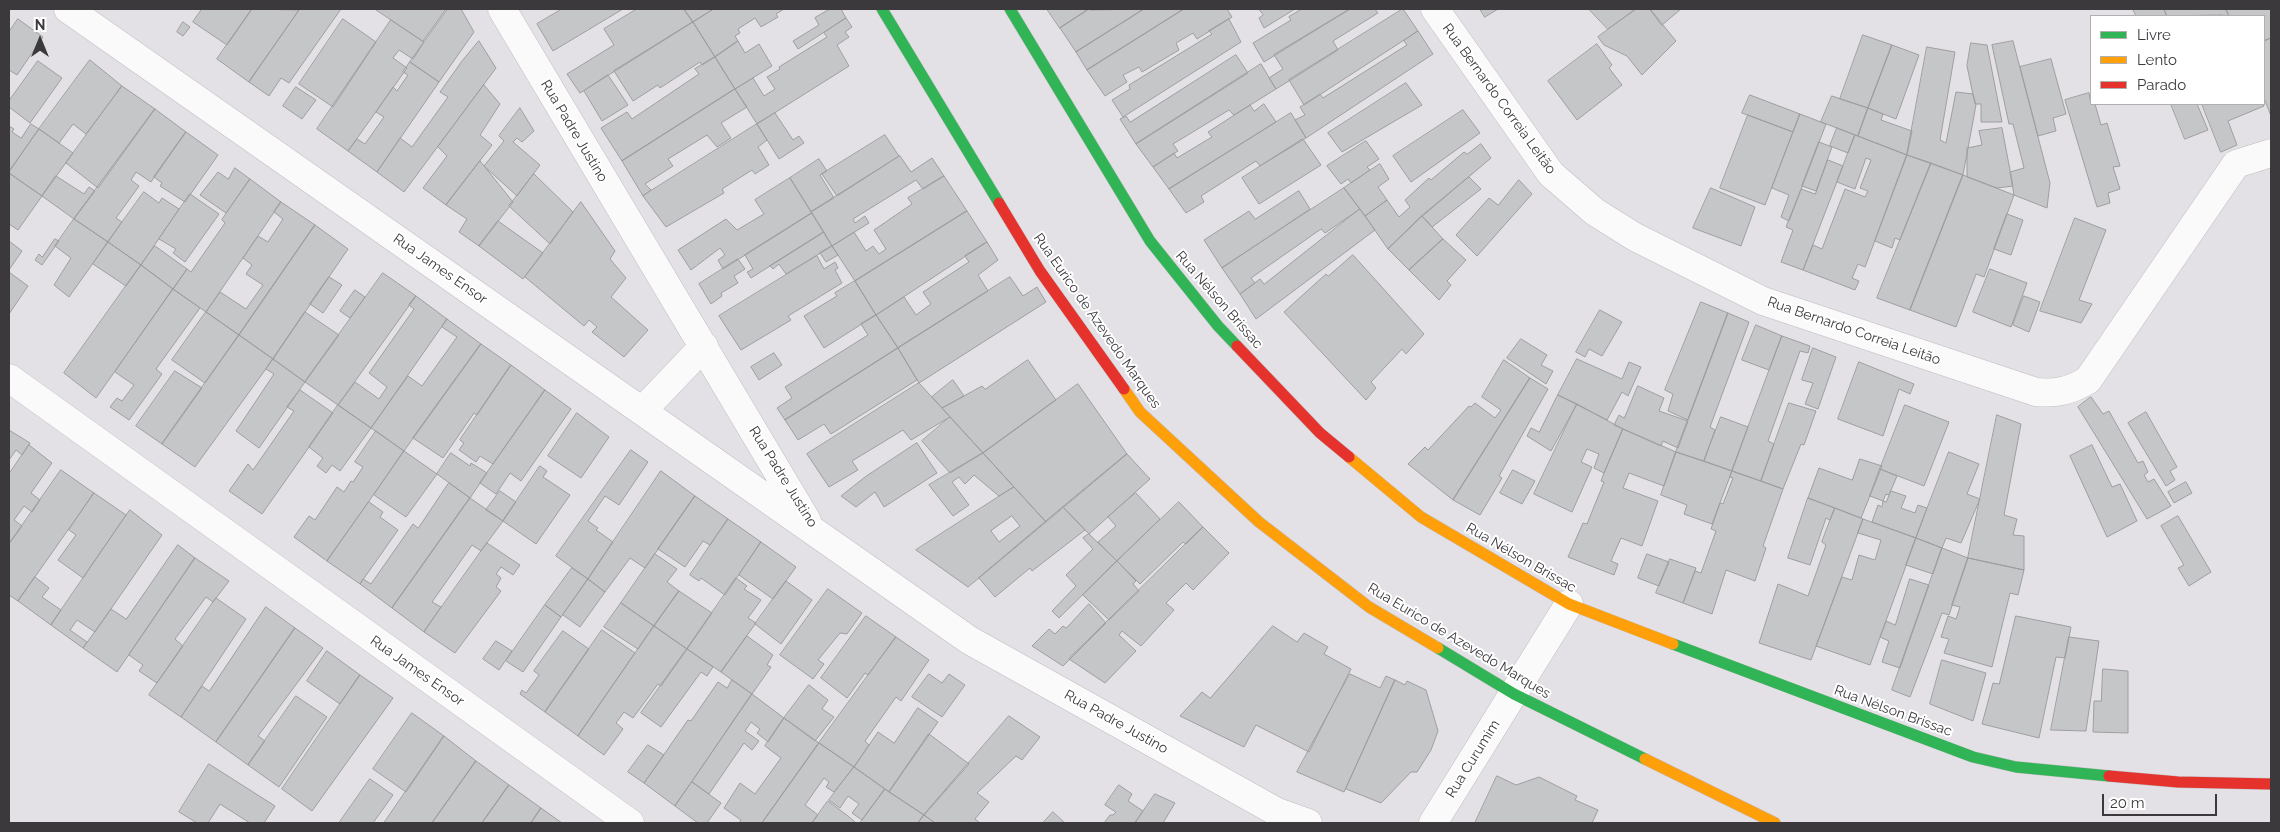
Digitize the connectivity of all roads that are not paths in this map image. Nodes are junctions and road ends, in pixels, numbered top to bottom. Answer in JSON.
{"nodes":[{"id":1,"x":68,"y":9,"type":"edge"},
{"id":2,"x":502,"y":9,"type":"edge"},
{"id":3,"x":882,"y":9,"type":"edge"},
{"id":4,"x":1010,"y":9,"type":"edge"},
{"id":5,"x":1435,"y":9,"type":"edge"},
{"id":6,"x":2271,"y":154,"type":"edge"},
{"id":7,"x":704,"y":346,"type":"junction"},
{"id":8,"x":9,"y":378,"type":"edge"},
{"id":9,"x":642,"y":410,"type":"junction"},
{"id":10,"x":812,"y":529,"type":"junction"},
{"id":11,"x":1570,"y":604,"type":"junction"},
{"id":12,"x":1514,"y":694,"type":"junction"},
{"id":13,"x":2271,"y":784,"type":"edge"},
{"id":14,"x":1278,"y":818,"type":"edge"},
{"id":15,"x":630,"y":823,"type":"edge"},
{"id":16,"x":1308,"y":823,"type":"edge"},
{"id":17,"x":1433,"y":823,"type":"edge"},
{"id":18,"x":1775,"y":823,"type":"edge"}],
"edges":[{"from":1,"to":9,"type":"street","name":"Rua James Ensor"},
{"from":2,"to":7,"type":"street","name":"Rua Padre Justino"},
{"from":3,"to":12,"type":"street","name":"Rua Eurico de Azevedo Marques"},
{"from":4,"to":11,"type":"street","name":"Rua Nélson Brissac"},
{"from":5,"to":6,"type":"street","name":"Rua Bernardo Correia Leitão"},
{"from":7,"to":9,"type":"street"},
{"from":7,"to":10,"type":"street","name":"Rua Padre Justino"},
{"from":8,"to":15,"type":"street","name":"Rua James Ensor"},
{"from":9,"to":10,"type":"street","name":"Rua James Ensor"},
{"from":10,"to":14,"type":"street","name":"Rua Padre Justino"},
{"from":11,"to":12,"type":"street","name":"Rua Curumim"},
{"from":11,"to":13,"type":"street","name":"Rua Nélson Brissac"},
{"from":12,"to":17,"type":"street","name":"Rua Curumim"},
{"from":12,"to":18,"type":"street","name":"Rua Eurico de Azevedo Marques"},
{"from":14,"to":16,"type":"street","name":"Rua Padre Justino"}]}
